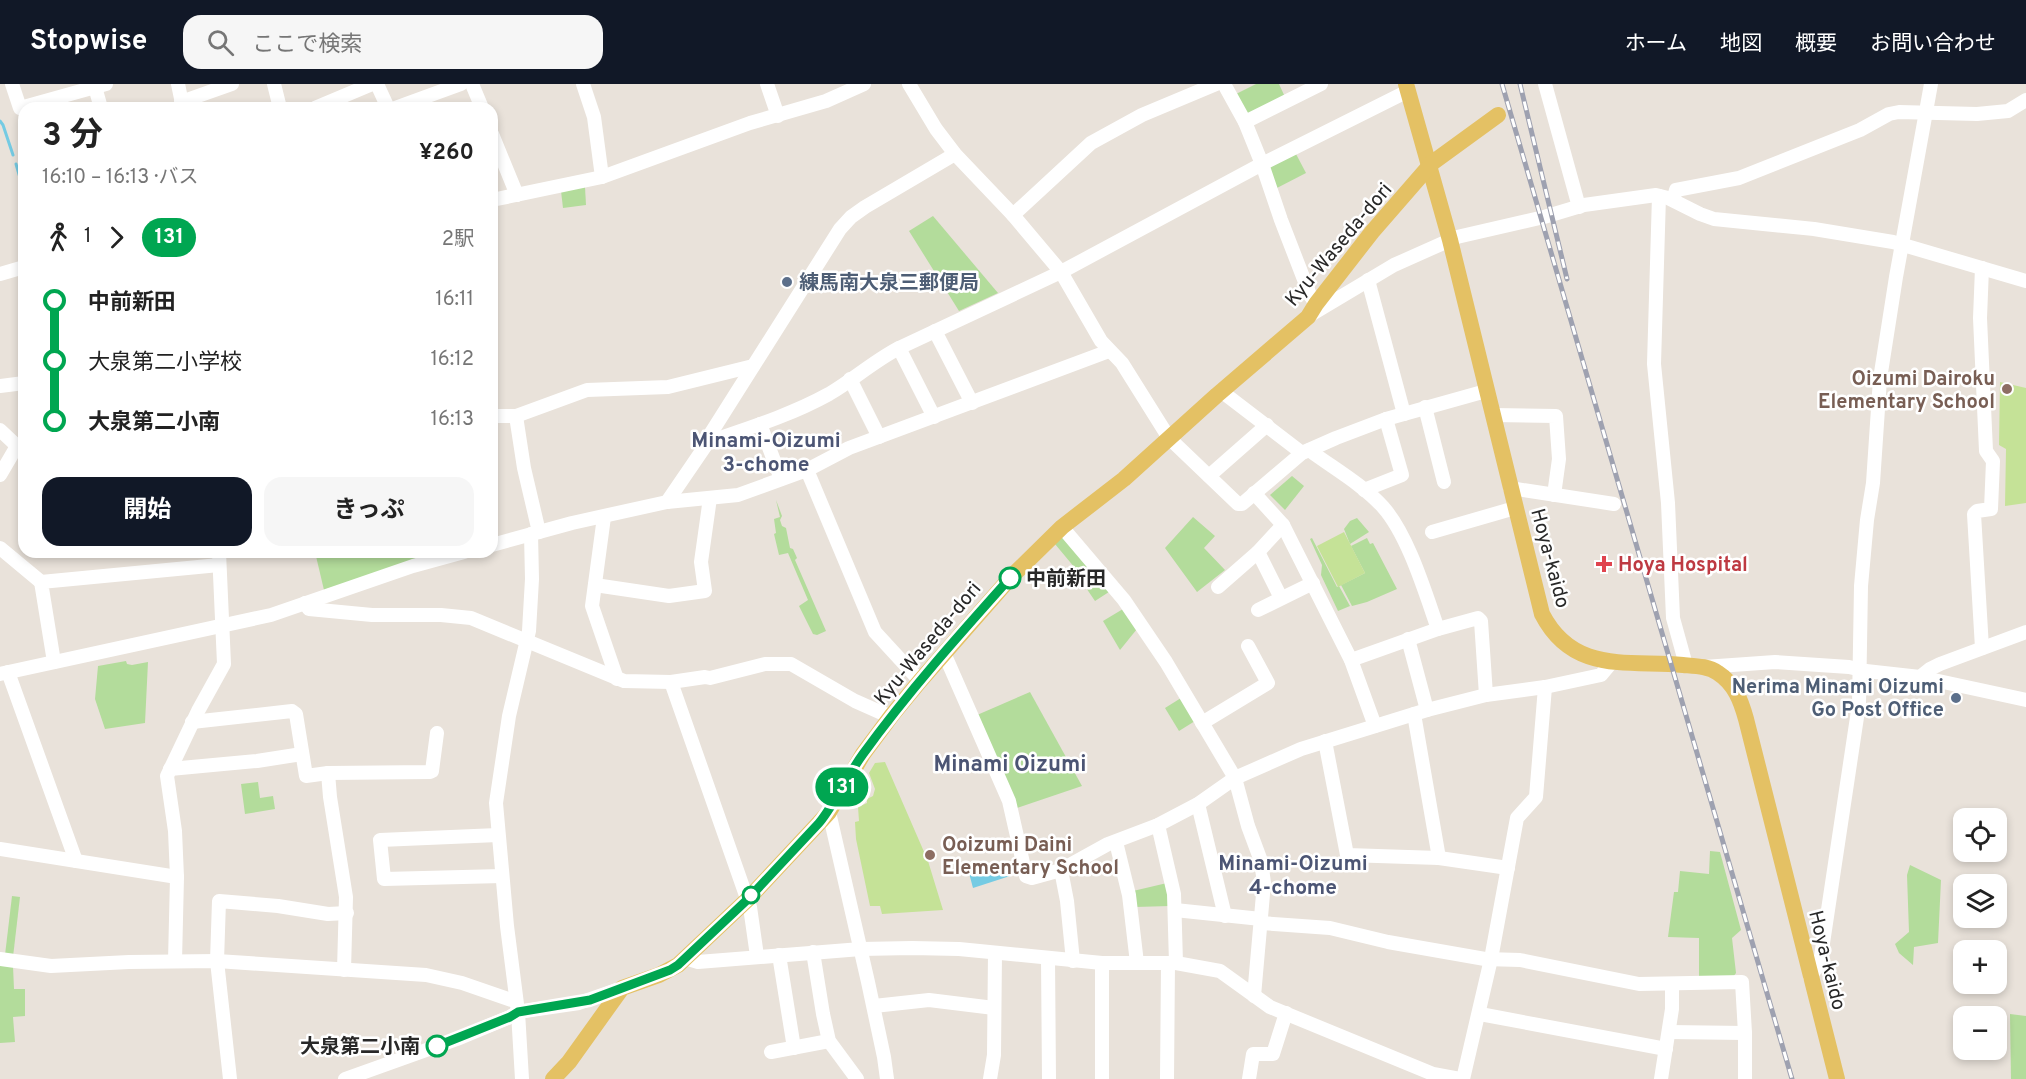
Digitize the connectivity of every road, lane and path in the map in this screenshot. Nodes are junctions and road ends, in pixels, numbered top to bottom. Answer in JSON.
{"nodes":[{"id":1,"x":12,"y":84,"type":"edge"},
{"id":2,"x":178,"y":84,"type":"edge"},
{"id":3,"x":232,"y":84,"type":"edge"},
{"id":4,"x":274,"y":84,"type":"edge"},
{"id":5,"x":333,"y":84,"type":"edge"},
{"id":6,"x":372,"y":84,"type":"edge"},
{"id":7,"x":377,"y":84,"type":"edge"},
{"id":8,"x":461,"y":84,"type":"edge"},
{"id":9,"x":472,"y":84,"type":"edge"},
{"id":10,"x":583,"y":84,"type":"edge"},
{"id":11,"x":767,"y":84,"type":"edge"},
{"id":12,"x":864,"y":84,"type":"edge"},
{"id":13,"x":909,"y":84,"type":"edge"},
{"id":14,"x":1216,"y":84,"type":"edge"},
{"id":15,"x":1224,"y":84,"type":"edge"},
{"id":16,"x":1321,"y":84,"type":"edge"},
{"id":17,"x":1545,"y":84,"type":"edge"},
{"id":18,"x":1931,"y":84,"type":"edge"},
{"id":19,"x":100,"y":86,"type":"edge"},
{"id":20,"x":1407,"y":88,"type":"edge"},
{"id":21,"x":338,"y":98,"type":"junction"},
{"id":22,"x":2026,"y":100,"type":"edge"},
{"id":23,"x":18,"y":102,"type":"edge"},
{"id":24,"x":56,"y":102,"type":"edge"},
{"id":25,"x":101,"y":102,"type":"edge"},
{"id":26,"x":181,"y":102,"type":"edge"},
{"id":27,"x":189,"y":102,"type":"edge"},
{"id":28,"x":278,"y":102,"type":"edge"},
{"id":29,"x":329,"y":102,"type":"edge"},
{"id":30,"x":385,"y":102,"type":"edge"},
{"id":31,"x":419,"y":102,"type":"edge"},
{"id":32,"x":480,"y":102,"type":"edge"},
{"id":33,"x":1927,"y":114,"type":"junction"},
{"id":34,"x":1498,"y":115,"type":"dead end"},
{"id":35,"x":778,"y":116,"type":"junction"},
{"id":36,"x":1245,"y":122,"type":"junction"},
{"id":37,"x":498,"y":149,"type":"edge"},
{"id":38,"x":956,"y":154,"type":"junction"},
{"id":39,"x":1262,"y":164,"type":"junction"},
{"id":40,"x":1428,"y":170,"type":"junction"},
{"id":41,"x":602,"y":177,"type":"junction"},
{"id":42,"x":517,"y":195,"type":"junction"},
{"id":43,"x":1674,"y":195,"type":"junction"},
{"id":44,"x":1659,"y":196,"type":"junction"},
{"id":45,"x":498,"y":199,"type":"edge"},
{"id":46,"x":1579,"y":207,"type":"junction"},
{"id":47,"x":1013,"y":215,"type":"junction"},
{"id":48,"x":1450,"y":240,"type":"junction"},
{"id":49,"x":1902,"y":244,"type":"junction"},
{"id":50,"x":1982,"y":268,"type":"junction"},
{"id":51,"x":18,"y":269,"type":"edge"},
{"id":52,"x":1061,"y":272,"type":"junction"},
{"id":53,"x":0,"y":274,"type":"edge"},
{"id":54,"x":1368,"y":280,"type":"junction"},
{"id":55,"x":2026,"y":281,"type":"edge"},
{"id":56,"x":1314,"y":310,"type":"junction"},
{"id":57,"x":935,"y":331,"type":"junction"},
{"id":58,"x":899,"y":348,"type":"junction"},
{"id":59,"x":1110,"y":351,"type":"junction"},
{"id":60,"x":753,"y":366,"type":"junction"},
{"id":61,"x":850,"y":379,"type":"junction"},
{"id":62,"x":18,"y":384,"type":"edge"},
{"id":63,"x":0,"y":386,"type":"edge"},
{"id":64,"x":1486,"y":391,"type":"junction"},
{"id":65,"x":1221,"y":392,"type":"junction"},
{"id":66,"x":972,"y":403,"type":"junction"},
{"id":67,"x":1425,"y":407,"type":"junction"},
{"id":68,"x":1404,"y":414,"type":"junction"},
{"id":69,"x":1493,"y":415,"type":"junction"},
{"id":70,"x":498,"y":416,"type":"edge"},
{"id":71,"x":516,"y":416,"type":"junction"},
{"id":72,"x":934,"y":417,"type":"junction"},
{"id":73,"x":1386,"y":419,"type":"junction"},
{"id":74,"x":759,"y":424,"type":"junction"},
{"id":75,"x":1267,"y":425,"type":"junction"},
{"id":76,"x":0,"y":430,"type":"edge"},
{"id":77,"x":879,"y":437,"type":"junction"},
{"id":78,"x":1169,"y":438,"type":"junction"},
{"id":79,"x":708,"y":442,"type":"junction"},
{"id":80,"x":1305,"y":451,"type":"junction"},
{"id":81,"x":807,"y":470,"type":"junction"},
{"id":82,"x":0,"y":475,"type":"edge"},
{"id":83,"x":1209,"y":476,"type":"junction"},
{"id":84,"x":781,"y":479,"type":"junction"},
{"id":85,"x":1444,"y":482,"type":"dead end"},
{"id":86,"x":1510,"y":488,"type":"junction"},
{"id":87,"x":1364,"y":490,"type":"junction"},
{"id":88,"x":1254,"y":494,"type":"junction"},
{"id":89,"x":1554,"y":495,"type":"junction"},
{"id":90,"x":710,"y":498,"type":"junction"},
{"id":91,"x":668,"y":502,"type":"junction"},
{"id":92,"x":1614,"y":504,"type":"dead end"},
{"id":93,"x":1515,"y":508,"type":"junction"},
{"id":94,"x":604,"y":517,"type":"junction"},
{"id":95,"x":1283,"y":525,"type":"junction"},
{"id":96,"x":1062,"y":527,"type":"junction"},
{"id":97,"x":1432,"y":532,"type":"dead end"},
{"id":98,"x":535,"y":533,"type":"junction"},
{"id":99,"x":498,"y":543,"type":"edge"},
{"id":100,"x":0,"y":548,"type":"edge"},
{"id":101,"x":1258,"y":552,"type":"junction"},
{"id":102,"x":443,"y":558,"type":"edge"},
{"id":103,"x":219,"y":559,"type":"edge"},
{"id":104,"x":41,"y":582,"type":"junction"},
{"id":105,"x":1313,"y":583,"type":"junction"},
{"id":106,"x":595,"y":585,"type":"junction"},
{"id":107,"x":1218,"y":587,"type":"dead end"},
{"id":108,"x":1281,"y":598,"type":"junction"},
{"id":109,"x":305,"y":603,"type":"junction"},
{"id":110,"x":1258,"y":610,"type":"dead end"},
{"id":111,"x":222,"y":626,"type":"junction"},
{"id":112,"x":1438,"y":629,"type":"junction"},
{"id":113,"x":2026,"y":632,"type":"edge"},
{"id":114,"x":1408,"y":639,"type":"junction"},
{"id":115,"x":526,"y":640,"type":"junction"},
{"id":116,"x":1248,"y":646,"type":"dead end"},
{"id":117,"x":1982,"y":648,"type":"junction"},
{"id":118,"x":944,"y":653,"type":"junction"},
{"id":119,"x":1351,"y":660,"type":"junction"},
{"id":120,"x":54,"y":662,"type":"junction"},
{"id":121,"x":1611,"y":663,"type":"junction"},
{"id":122,"x":1686,"y":665,"type":"junction"},
{"id":123,"x":1704,"y":667,"type":"junction"},
{"id":124,"x":1858,"y":669,"type":"junction"},
{"id":125,"x":2,"y":672,"type":"edge"},
{"id":126,"x":1920,"y":677,"type":"junction"},
{"id":127,"x":617,"y":679,"type":"junction"},
{"id":128,"x":920,"y":681,"type":"junction"},
{"id":129,"x":671,"y":682,"type":"junction"},
{"id":130,"x":1545,"y":687,"type":"junction"},
{"id":131,"x":1486,"y":695,"type":"junction"},
{"id":132,"x":2026,"y":700,"type":"edge"},
{"id":133,"x":1420,"y":712,"type":"junction"},
{"id":134,"x":192,"y":722,"type":"junction"},
{"id":135,"x":1202,"y":723,"type":"junction"},
{"id":136,"x":886,"y":724,"type":"junction"},
{"id":137,"x":1375,"y":726,"type":"junction"},
{"id":138,"x":437,"y":733,"type":"dead end"},
{"id":139,"x":1325,"y":741,"type":"junction"},
{"id":140,"x":302,"y":754,"type":"junction"},
{"id":141,"x":170,"y":769,"type":"junction"},
{"id":142,"x":328,"y":773,"type":"junction"},
{"id":143,"x":1235,"y":778,"type":"junction"},
{"id":144,"x":1198,"y":804,"type":"junction"},
{"id":145,"x":829,"y":812,"type":"junction"},
{"id":146,"x":1158,"y":825,"type":"junction"},
{"id":147,"x":498,"y":835,"type":"junction"},
{"id":148,"x":1116,"y":842,"type":"junction"},
{"id":149,"x":0,"y":849,"type":"edge"},
{"id":150,"x":1439,"y":858,"type":"junction"},
{"id":151,"x":76,"y":861,"type":"junction"},
{"id":152,"x":1508,"y":868,"type":"junction"},
{"id":153,"x":1061,"y":870,"type":"junction"},
{"id":154,"x":502,"y":876,"type":"junction"},
{"id":155,"x":177,"y":877,"type":"junction"},
{"id":156,"x":748,"y":899,"type":"junction"},
{"id":157,"x":1175,"y":910,"type":"junction"},
{"id":158,"x":347,"y":912,"type":"junction"},
{"id":159,"x":1225,"y":916,"type":"junction"},
{"id":160,"x":1261,"y":921,"type":"junction"},
{"id":161,"x":861,"y":949,"type":"junction"},
{"id":162,"x":813,"y":952,"type":"junction"},
{"id":163,"x":995,"y":953,"type":"junction"},
{"id":164,"x":779,"y":955,"type":"junction"},
{"id":165,"x":757,"y":956,"type":"junction"},
{"id":166,"x":685,"y":958,"type":"junction"},
{"id":167,"x":0,"y":959,"type":"edge"},
{"id":168,"x":1048,"y":959,"type":"junction"},
{"id":169,"x":1491,"y":959,"type":"junction"},
{"id":170,"x":175,"y":961,"type":"junction"},
{"id":171,"x":1073,"y":961,"type":"junction"},
{"id":172,"x":217,"y":962,"type":"junction"},
{"id":173,"x":1102,"y":963,"type":"junction"},
{"id":174,"x":1137,"y":963,"type":"junction"},
{"id":175,"x":1172,"y":963,"type":"junction"},
{"id":176,"x":344,"y":970,"type":"junction"},
{"id":177,"x":1810,"y":977,"type":"junction"},
{"id":178,"x":1672,"y":984,"type":"junction"},
{"id":179,"x":622,"y":988,"type":"junction"},
{"id":180,"x":1254,"y":996,"type":"junction"},
{"id":181,"x":516,"y":1006,"type":"junction"},
{"id":182,"x":874,"y":1006,"type":"junction"},
{"id":183,"x":994,"y":1008,"type":"junction"},
{"id":184,"x":1286,"y":1013,"type":"junction"},
{"id":185,"x":1480,"y":1014,"type":"junction"},
{"id":186,"x":1669,"y":1032,"type":"junction"},
{"id":187,"x":1745,"y":1033,"type":"junction"},
{"id":188,"x":830,"y":1041,"type":"junction"},
{"id":189,"x":794,"y":1048,"type":"junction"},
{"id":190,"x":1666,"y":1049,"type":"junction"},
{"id":191,"x":771,"y":1052,"type":"dead end"},
{"id":192,"x":1432,"y":1076,"type":"edge"},
{"id":193,"x":230,"y":1079,"type":"edge"},
{"id":194,"x":345,"y":1079,"type":"edge"},
{"id":195,"x":522,"y":1079,"type":"edge"},
{"id":196,"x":553,"y":1079,"type":"edge"},
{"id":197,"x":857,"y":1079,"type":"edge"},
{"id":198,"x":887,"y":1079,"type":"edge"},
{"id":199,"x":990,"y":1079,"type":"edge"},
{"id":200,"x":1049,"y":1079,"type":"edge"},
{"id":201,"x":1102,"y":1079,"type":"edge"},
{"id":202,"x":1167,"y":1079,"type":"edge"},
{"id":203,"x":1249,"y":1079,"type":"edge"},
{"id":204,"x":1462,"y":1079,"type":"edge"},
{"id":205,"x":1661,"y":1079,"type":"edge"},
{"id":206,"x":1745,"y":1079,"type":"edge"},
{"id":207,"x":1837,"y":1079,"type":"edge"}],
"edges":[{"from":1,"to":23,"type":"street"},
{"from":2,"to":26,"type":"street"},
{"from":3,"to":27,"type":"street"},
{"from":4,"to":28,"type":"street"},
{"from":5,"to":21,"type":"street"},
{"from":6,"to":21,"type":"street"},
{"from":7,"to":30,"type":"street"},
{"from":8,"to":31,"type":"street"},
{"from":9,"to":32,"type":"street"},
{"from":10,"to":41,"type":"street"},
{"from":11,"to":35,"type":"street"},
{"from":12,"to":35,"type":"street"},
{"from":13,"to":38,"type":"street"},
{"from":14,"to":47,"type":"street"},
{"from":15,"to":36,"type":"street"},
{"from":16,"to":36,"type":"street"},
{"from":17,"to":46,"type":"street"},
{"from":18,"to":33,"type":"street"},
{"from":19,"to":24,"type":"street"},
{"from":19,"to":25,"type":"street"},
{"from":20,"to":39,"type":"street"},
{"from":20,"to":40,"type":"main road","name":"Hoya-kaido"},
{"from":21,"to":29,"type":"street"},
{"from":22,"to":33,"type":"street"},
{"from":33,"to":43,"type":"street"},
{"from":33,"to":49,"type":"street"},
{"from":34,"to":40,"type":"main road","name":"Kyu-Waseda-dori"},
{"from":35,"to":41,"type":"street"},
{"from":36,"to":39,"type":"street"},
{"from":37,"to":42,"type":"street"},
{"from":38,"to":47,"type":"street"},
{"from":38,"to":60,"type":"street"},
{"from":39,"to":52,"type":"street"},
{"from":39,"to":56,"type":"street"},
{"from":40,"to":48,"type":"main road","name":"Hoya-kaido"},
{"from":40,"to":56,"type":"main road","name":"Kyu-Waseda-dori"},
{"from":41,"to":42,"type":"street"},
{"from":42,"to":45,"type":"street"},
{"from":43,"to":44,"type":"street"},
{"from":43,"to":49,"type":"street"},
{"from":44,"to":46,"type":"street"},
{"from":44,"to":122,"type":"street"},
{"from":46,"to":48,"type":"street"},
{"from":47,"to":52,"type":"street"},
{"from":48,"to":54,"type":"street"},
{"from":48,"to":64,"type":"main road","name":"Hoya-kaido"},
{"from":49,"to":50,"type":"street"},
{"from":49,"to":124,"type":"street"},
{"from":50,"to":55,"type":"street"},
{"from":50,"to":117,"type":"street"},
{"from":51,"to":53,"type":"street"},
{"from":52,"to":57,"type":"street"},
{"from":52,"to":59,"type":"street"},
{"from":54,"to":56,"type":"street"},
{"from":54,"to":68,"type":"street"},
{"from":56,"to":65,"type":"main road","name":"Kyu-Waseda-dori"},
{"from":57,"to":58,"type":"street"},
{"from":57,"to":66,"type":"street"},
{"from":58,"to":61,"type":"street"},
{"from":58,"to":72,"type":"street"},
{"from":59,"to":66,"type":"street"},
{"from":59,"to":78,"type":"street"},
{"from":60,"to":71,"type":"street"},
{"from":60,"to":79,"type":"street"},
{"from":61,"to":74,"type":"street"},
{"from":61,"to":77,"type":"street"},
{"from":62,"to":63,"type":"street"},
{"from":64,"to":67,"type":"street"},
{"from":64,"to":69,"type":"main road","name":"Hoya-kaido"},
{"from":65,"to":75,"type":"street"},
{"from":65,"to":78,"type":"main road","name":"Kyu-Waseda-dori"},
{"from":66,"to":72,"type":"street"},
{"from":67,"to":68,"type":"street"},
{"from":67,"to":85,"type":"street"},
{"from":68,"to":73,"type":"street"},
{"from":69,"to":86,"type":"main road","name":"Hoya-kaido"},
{"from":69,"to":89,"type":"street"},
{"from":70,"to":71,"type":"street"},
{"from":71,"to":98,"type":"street"},
{"from":72,"to":77,"type":"street"},
{"from":73,"to":80,"type":"street"},
{"from":73,"to":87,"type":"street"},
{"from":74,"to":79,"type":"street"},
{"from":74,"to":84,"type":"street"},
{"from":75,"to":80,"type":"street"},
{"from":75,"to":83,"type":"street"},
{"from":76,"to":82,"type":"street"},
{"from":77,"to":81,"type":"street"},
{"from":78,"to":83,"type":"street"},
{"from":78,"to":96,"type":"main road","name":"Kyu-Waseda-dori"},
{"from":79,"to":91,"type":"street"},
{"from":80,"to":87,"type":"street"},
{"from":80,"to":88,"type":"street"},
{"from":81,"to":84,"type":"street"},
{"from":81,"to":128,"type":"street"},
{"from":83,"to":88,"type":"street"},
{"from":84,"to":90,"type":"street"},
{"from":86,"to":89,"type":"street"},
{"from":86,"to":93,"type":"main road","name":"Hoya-kaido"},
{"from":87,"to":112,"type":"street"},
{"from":88,"to":95,"type":"street"},
{"from":89,"to":92,"type":"street"},
{"from":90,"to":91,"type":"street"},
{"from":90,"to":106,"type":"street"},
{"from":91,"to":94,"type":"street"},
{"from":93,"to":97,"type":"street"},
{"from":93,"to":121,"type":"main road","name":"Hoya-kaido"},
{"from":94,"to":98,"type":"street"},
{"from":94,"to":106,"type":"street"},
{"from":95,"to":101,"type":"street"},
{"from":95,"to":105,"type":"street"},
{"from":96,"to":118,"type":"main road","name":"Kyu-Waseda-dori"},
{"from":96,"to":135,"type":"street"},
{"from":98,"to":99,"type":"street"},
{"from":98,"to":115,"type":"street"},
{"from":100,"to":104,"type":"street"},
{"from":101,"to":107,"type":"street"},
{"from":101,"to":108,"type":"street"},
{"from":102,"to":109,"type":"street"},
{"from":103,"to":104,"type":"street"},
{"from":103,"to":111,"type":"street"},
{"from":104,"to":120,"type":"street"},
{"from":105,"to":108,"type":"street"},
{"from":105,"to":119,"type":"street"},
{"from":106,"to":127,"type":"street"},
{"from":108,"to":110,"type":"street"},
{"from":109,"to":111,"type":"street"},
{"from":109,"to":115,"type":"street"},
{"from":111,"to":120,"type":"street"},
{"from":111,"to":134,"type":"street"},
{"from":112,"to":114,"type":"street"},
{"from":112,"to":131,"type":"street"},
{"from":113,"to":117,"type":"street"},
{"from":114,"to":119,"type":"street"},
{"from":114,"to":133,"type":"street"},
{"from":115,"to":127,"type":"street"},
{"from":115,"to":147,"type":"street"},
{"from":116,"to":135,"type":"street"},
{"from":117,"to":126,"type":"street"},
{"from":118,"to":128,"type":"main road","name":"Kyu-Waseda-dori"},
{"from":118,"to":153,"type":"street"},
{"from":119,"to":137,"type":"street"},
{"from":120,"to":125,"type":"street"},
{"from":121,"to":122,"type":"main road","name":"Hoya-kaido"},
{"from":121,"to":130,"type":"street"},
{"from":122,"to":123,"type":"main road","name":"Hoya-kaido"},
{"from":123,"to":124,"type":"street"},
{"from":123,"to":177,"type":"main road","name":"Hoya-kaido"},
{"from":124,"to":126,"type":"street"},
{"from":124,"to":177,"type":"street"},
{"from":125,"to":151,"type":"street"},
{"from":126,"to":132,"type":"street"},
{"from":127,"to":129,"type":"street"},
{"from":128,"to":136,"type":"main road","name":"Kyu-Waseda-dori"},
{"from":129,"to":136,"type":"street"},
{"from":129,"to":156,"type":"street"},
{"from":130,"to":131,"type":"street"},
{"from":130,"to":152,"type":"street"},
{"from":131,"to":133,"type":"street"},
{"from":133,"to":137,"type":"street"},
{"from":133,"to":150,"type":"street"},
{"from":134,"to":140,"type":"street"},
{"from":134,"to":141,"type":"street"},
{"from":135,"to":143,"type":"street"},
{"from":136,"to":145,"type":"main road","name":"Kyu-Waseda-dori"},
{"from":137,"to":139,"type":"street"},
{"from":138,"to":142,"type":"street"},
{"from":139,"to":143,"type":"street"},
{"from":139,"to":150,"type":"street"},
{"from":140,"to":141,"type":"street"},
{"from":140,"to":142,"type":"street"},
{"from":141,"to":155,"type":"street"},
{"from":142,"to":158,"type":"street"},
{"from":143,"to":144,"type":"street"},
{"from":143,"to":160,"type":"street"},
{"from":144,"to":146,"type":"street"},
{"from":144,"to":159,"type":"street"},
{"from":145,"to":156,"type":"main road","name":"Kyu-Waseda-dori"},
{"from":145,"to":161,"type":"street"},
{"from":146,"to":148,"type":"street"},
{"from":146,"to":157,"type":"street"},
{"from":147,"to":154,"type":"street"},
{"from":147,"to":154,"type":"street"},
{"from":148,"to":153,"type":"street"},
{"from":148,"to":174,"type":"street"},
{"from":149,"to":151,"type":"street"},
{"from":150,"to":152,"type":"street"},
{"from":151,"to":155,"type":"street"},
{"from":152,"to":169,"type":"street"},
{"from":153,"to":171,"type":"street"},
{"from":154,"to":181,"type":"street"},
{"from":155,"to":170,"type":"street"},
{"from":156,"to":165,"type":"street"},
{"from":156,"to":166,"type":"main road","name":"Kyu-Waseda-dori"},
{"from":157,"to":159,"type":"street"},
{"from":157,"to":175,"type":"street"},
{"from":158,"to":172,"type":"street"},
{"from":158,"to":176,"type":"street"},
{"from":159,"to":160,"type":"street"},
{"from":160,"to":169,"type":"street"},
{"from":160,"to":180,"type":"street"},
{"from":161,"to":162,"type":"street"},
{"from":161,"to":163,"type":"street"},
{"from":161,"to":182,"type":"street"},
{"from":162,"to":164,"type":"street"},
{"from":162,"to":188,"type":"street"},
{"from":163,"to":168,"type":"street"},
{"from":163,"to":183,"type":"street"},
{"from":164,"to":165,"type":"street"},
{"from":164,"to":189,"type":"street"},
{"from":165,"to":166,"type":"street"},
{"from":166,"to":179,"type":"main road","name":"Kyu-Waseda-dori"},
{"from":167,"to":170,"type":"street"},
{"from":168,"to":171,"type":"street"},
{"from":168,"to":200,"type":"street"},
{"from":169,"to":178,"type":"street"},
{"from":169,"to":185,"type":"street"},
{"from":170,"to":172,"type":"street"},
{"from":171,"to":173,"type":"street"},
{"from":172,"to":176,"type":"street"},
{"from":172,"to":193,"type":"street"},
{"from":173,"to":174,"type":"street"},
{"from":173,"to":201,"type":"street"},
{"from":174,"to":175,"type":"street"},
{"from":175,"to":180,"type":"street"},
{"from":175,"to":202,"type":"street"},
{"from":176,"to":181,"type":"street"},
{"from":177,"to":207,"type":"main road","name":"Hoya-kaido"},
{"from":178,"to":186,"type":"street"},
{"from":178,"to":187,"type":"street"},
{"from":179,"to":181,"type":"street"},
{"from":179,"to":196,"type":"main road"},
{"from":180,"to":184,"type":"street"},
{"from":181,"to":194,"type":"street"},
{"from":181,"to":195,"type":"street"},
{"from":182,"to":183,"type":"street"},
{"from":182,"to":198,"type":"street"},
{"from":183,"to":199,"type":"street"},
{"from":184,"to":192,"type":"street"},
{"from":184,"to":203,"type":"street"},
{"from":185,"to":190,"type":"street"},
{"from":185,"to":204,"type":"street"},
{"from":186,"to":187,"type":"street"},
{"from":186,"to":190,"type":"street"},
{"from":187,"to":206,"type":"street"},
{"from":188,"to":189,"type":"street"},
{"from":188,"to":197,"type":"street"},
{"from":189,"to":191,"type":"street"},
{"from":190,"to":205,"type":"street"},
{"from":192,"to":204,"type":"street"}]}
